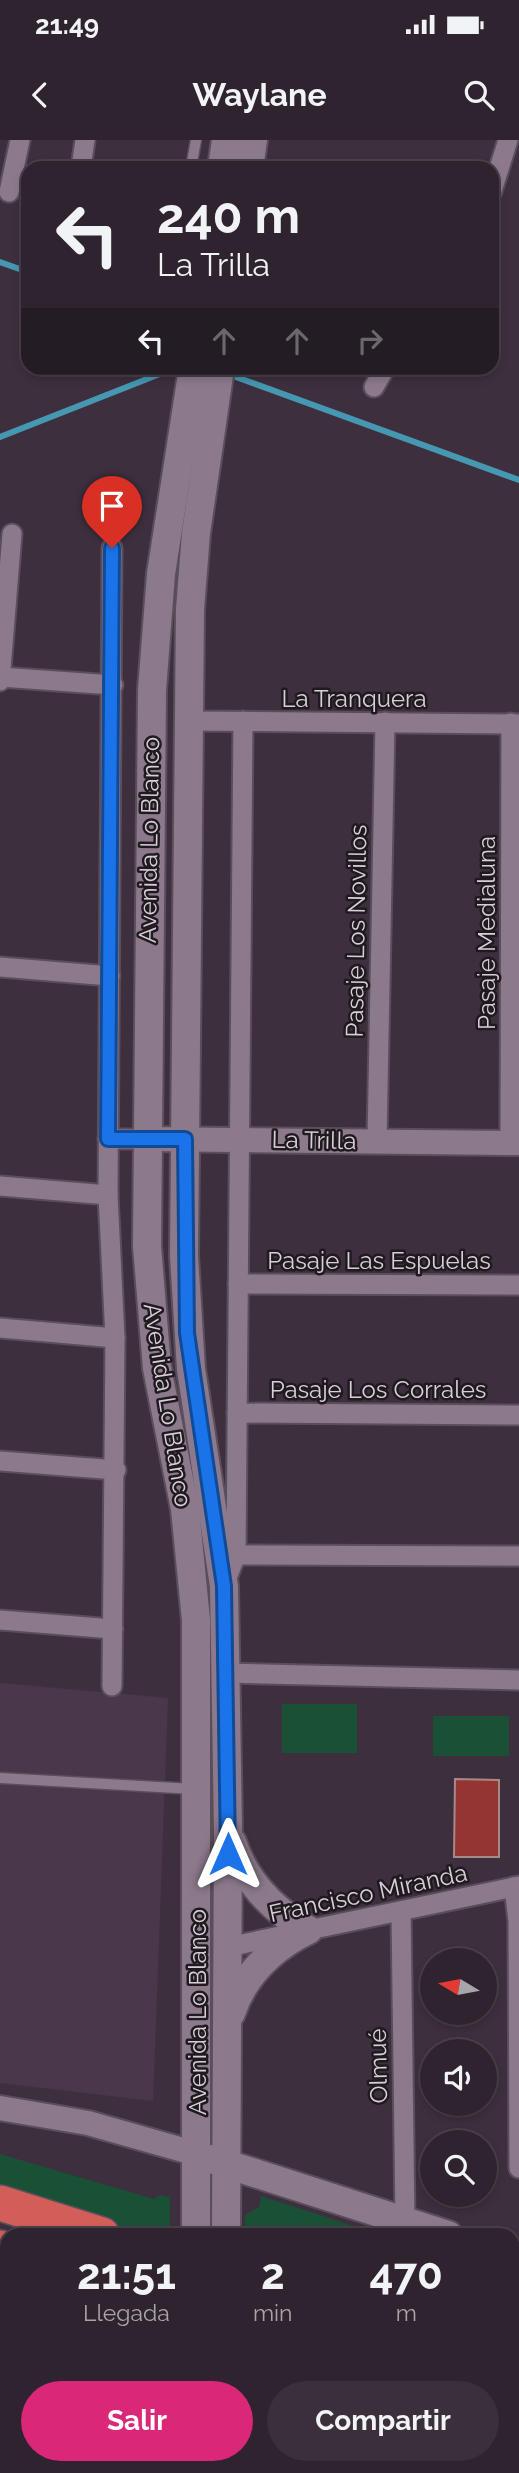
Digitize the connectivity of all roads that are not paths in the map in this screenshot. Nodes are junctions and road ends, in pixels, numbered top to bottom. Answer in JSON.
{"nodes":[{"id":1,"x":20,"y":140,"type":"edge"},
{"id":2,"x":85,"y":140,"type":"edge"},
{"id":3,"x":196,"y":140,"type":"edge"},
{"id":4,"x":226,"y":140,"type":"edge"},
{"id":5,"x":253,"y":140,"type":"edge"},
{"id":6,"x":510,"y":155,"type":"edge"},
{"id":7,"x":82,"y":161,"type":"edge"},
{"id":8,"x":192,"y":161,"type":"edge"},
{"id":9,"x":223,"y":161,"type":"edge"},
{"id":10,"x":250,"y":161,"type":"edge"},
{"id":11,"x":499,"y":177,"type":"edge"},
{"id":12,"x":12,"y":193,"type":"edge"},
{"id":13,"x":381,"y":375,"type":"edge"},
{"id":14,"x":199,"y":386,"type":"edge"},
{"id":15,"x":374,"y":387,"type":"dead end"},
{"id":16,"x":12,"y":534,"type":"dead end"},
{"id":17,"x":112,"y":548,"type":"dead end"},
{"id":18,"x":0,"y":678,"type":"edge"},
{"id":19,"x":113,"y":685,"type":"junction"},
{"id":20,"x":188,"y":721,"type":"junction"},
{"id":21,"x":243,"y":721,"type":"junction"},
{"id":22,"x":385,"y":722,"type":"junction"},
{"id":23,"x":515,"y":723,"type":"edge"},
{"id":24,"x":0,"y":967,"type":"edge"},
{"id":25,"x":110,"y":976,"type":"junction"},
{"id":26,"x":108,"y":1139,"type":"junction"},
{"id":27,"x":147,"y":1139,"type":"junction"},
{"id":28,"x":185,"y":1139,"type":"junction"},
{"id":29,"x":240,"y":1139,"type":"junction"},
{"id":30,"x":377,"y":1141,"type":"junction"},
{"id":31,"x":514,"y":1142,"type":"edge"},
{"id":32,"x":0,"y":1186,"type":"edge"},
{"id":33,"x":108,"y":1195,"type":"junction"},
{"id":34,"x":238,"y":1284,"type":"junction"},
{"id":35,"x":519,"y":1285,"type":"edge"},
{"id":36,"x":0,"y":1328,"type":"edge"},
{"id":37,"x":116,"y":1338,"type":"junction"},
{"id":38,"x":237,"y":1413,"type":"junction"},
{"id":39,"x":519,"y":1415,"type":"edge"},
{"id":40,"x":0,"y":1461,"type":"edge"},
{"id":41,"x":116,"y":1470,"type":"junction"},
{"id":42,"x":236,"y":1555,"type":"junction"},
{"id":43,"x":519,"y":1556,"type":"edge"},
{"id":44,"x":224,"y":1586,"type":"junction"},
{"id":45,"x":0,"y":1620,"type":"edge"},
{"id":46,"x":113,"y":1629,"type":"junction"},
{"id":47,"x":226,"y":1673,"type":"junction"},
{"id":48,"x":519,"y":1680,"type":"edge"},
{"id":49,"x":112,"y":1686,"type":"dead end"},
{"id":50,"x":0,"y":1778,"type":"edge"},
{"id":51,"x":198,"y":1789,"type":"junction"},
{"id":52,"x":228,"y":1831,"type":"junction"},
{"id":53,"x":517,"y":1886,"type":"edge"},
{"id":54,"x":401,"y":1911,"type":"junction"},
{"id":55,"x":308,"y":1930,"type":"junction"},
{"id":56,"x":228,"y":1947,"type":"junction"},
{"id":57,"x":197,"y":1971,"type":"junction"},
{"id":58,"x":519,"y":2007,"type":"edge"},
{"id":59,"x":228,"y":2022,"type":"junction"},
{"id":60,"x":0,"y":2108,"type":"edge"},
{"id":61,"x":197,"y":2154,"type":"junction"},
{"id":62,"x":227,"y":2164,"type":"junction"},
{"id":63,"x":519,"y":2168,"type":"edge"},
{"id":64,"x":0,"y":2203,"type":"edge"},
{"id":65,"x":405,"y":2221,"type":"junction"},
{"id":66,"x":226,"y":2223,"type":"edge"},
{"id":67,"x":80,"y":2228,"type":"edge"},
{"id":68,"x":196,"y":2228,"type":"edge"},
{"id":69,"x":426,"y":2228,"type":"edge"}],
"edges":[{"from":1,"to":12,"type":"street"},
{"from":2,"to":7,"type":"street"},
{"from":3,"to":8,"type":"lane"},
{"from":4,"to":9,"type":"main road"},
{"from":5,"to":10,"type":"main road"},
{"from":6,"to":11,"type":"street"},
{"from":13,"to":15,"type":"street"},
{"from":14,"to":20,"type":"main road","name":"Avenida Lo Blanco"},
{"from":14,"to":27,"type":"main road","name":"Avenida Lo Blanco"},
{"from":16,"to":18,"type":"street"},
{"from":17,"to":19,"type":"street","name":"Avenida Lo Blanco"},
{"from":18,"to":19,"type":"street"},
{"from":19,"to":25,"type":"street","name":"Avenida Lo Blanco"},
{"from":20,"to":21,"type":"street","name":"La Tranquera"},
{"from":20,"to":28,"type":"main road","name":"Avenida Lo Blanco"},
{"from":21,"to":22,"type":"street","name":"La Tranquera"},
{"from":21,"to":29,"type":"street","name":"Avenida Lo Blanco"},
{"from":22,"to":23,"type":"street","name":"La Tranquera"},
{"from":22,"to":30,"type":"street","name":"Pasaje Los Novillos"},
{"from":23,"to":31,"type":"street","name":"Pasaje Medialuna"},
{"from":24,"to":25,"type":"street"},
{"from":25,"to":26,"type":"street","name":"Avenida Lo Blanco"},
{"from":26,"to":27,"type":"street","name":"La Trilla"},
{"from":26,"to":33,"type":"street","name":"Avenida Lo Blanco"},
{"from":27,"to":28,"type":"street","name":"La Trilla"},
{"from":27,"to":51,"type":"main road","name":"Avenida Lo Blanco"},
{"from":28,"to":29,"type":"street","name":"La Trilla"},
{"from":28,"to":44,"type":"main road","name":"Avenida Lo Blanco"},
{"from":29,"to":30,"type":"street","name":"La Trilla"},
{"from":29,"to":34,"type":"street","name":"Avenida Lo Blanco"},
{"from":30,"to":31,"type":"street","name":"La Trilla"},
{"from":32,"to":33,"type":"street"},
{"from":33,"to":37,"type":"street","name":"Avenida Lo Blanco"},
{"from":34,"to":35,"type":"street","name":"Pasaje Las Espuelas"},
{"from":34,"to":38,"type":"street","name":"Avenida Lo Blanco"},
{"from":36,"to":37,"type":"street"},
{"from":37,"to":41,"type":"street","name":"Avenida Lo Blanco"},
{"from":38,"to":39,"type":"street","name":"Pasaje Los Corrales"},
{"from":38,"to":42,"type":"street","name":"Avenida Lo Blanco"},
{"from":40,"to":41,"type":"street"},
{"from":41,"to":46,"type":"street","name":"Avenida Lo Blanco"},
{"from":42,"to":43,"type":"street"},
{"from":42,"to":44,"type":"street","name":"Avenida Lo Blanco"},
{"from":44,"to":47,"type":"main road","name":"Avenida Lo Blanco"},
{"from":45,"to":46,"type":"street"},
{"from":46,"to":49,"type":"street","name":"Avenida Lo Blanco"},
{"from":47,"to":48,"type":"street"},
{"from":47,"to":52,"type":"main road","name":"Avenida Lo Blanco"},
{"from":50,"to":51,"type":"lane"},
{"from":51,"to":57,"type":"main road","name":"Avenida Lo Blanco"},
{"from":52,"to":55,"type":"main road"},
{"from":52,"to":56,"type":"main road","name":"Avenida Lo Blanco"},
{"from":53,"to":54,"type":"street","name":"Francisco Miranda"},
{"from":53,"to":58,"type":"street"},
{"from":54,"to":55,"type":"street","name":"Francisco Miranda"},
{"from":54,"to":65,"type":"street","name":"Olmué"},
{"from":55,"to":56,"type":"street","name":"Francisco Miranda"},
{"from":55,"to":59,"type":"main road"},
{"from":56,"to":57,"type":"main road"},
{"from":56,"to":59,"type":"main road","name":"Avenida Lo Blanco"},
{"from":57,"to":61,"type":"main road","name":"Avenida Lo Blanco"},
{"from":58,"to":63,"type":"street"},
{"from":59,"to":62,"type":"main road","name":"Avenida Lo Blanco"},
{"from":60,"to":61,"type":"street"},
{"from":61,"to":62,"type":"main road"},
{"from":61,"to":68,"type":"main road","name":"Avenida Lo Blanco"},
{"from":62,"to":65,"type":"main road"},
{"from":62,"to":66,"type":"main road","name":"Avenida Lo Blanco"},
{"from":64,"to":67,"type":"highway"},
{"from":65,"to":69,"type":"main road"}]}
